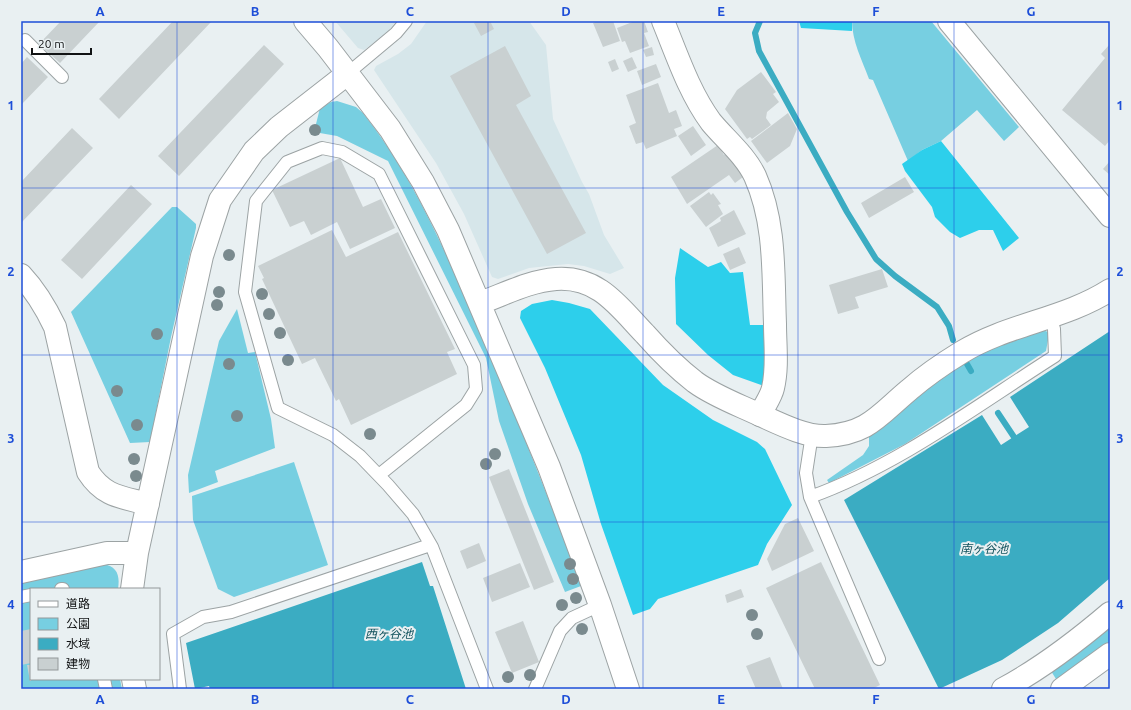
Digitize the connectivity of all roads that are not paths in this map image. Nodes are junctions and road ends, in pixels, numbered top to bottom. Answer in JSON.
{"nodes":[{"id":1,"x":305,"y":21,"type":"edge"},
{"id":2,"x":406,"y":21,"type":"edge"},
{"id":3,"x":663,"y":21,"type":"edge"},
{"id":4,"x":949,"y":21,"type":"edge"},
{"id":5,"x":25,"y":40,"type":"dead end"},
{"id":6,"x":347,"y":74,"type":"junction"},
{"id":7,"x":62,"y":77,"type":"dead end"},
{"id":8,"x":1110,"y":216,"type":"edge"},
{"id":9,"x":21,"y":275,"type":"edge"},
{"id":10,"x":1110,"y":290,"type":"edge"},
{"id":11,"x":480,"y":303,"type":"junction"},
{"id":12,"x":1050,"y":317,"type":"junction"},
{"id":13,"x":760,"y":414,"type":"junction"},
{"id":14,"x":812,"y":434,"type":"junction"},
{"id":15,"x":379,"y":475,"type":"junction"},
{"id":16,"x":810,"y":497,"type":"junction"},
{"id":17,"x":148,"y":504,"type":"junction"},
{"id":18,"x":430,"y":544,"type":"junction"},
{"id":19,"x":138,"y":553,"type":"junction"},
{"id":20,"x":21,"y":572,"type":"edge"},
{"id":21,"x":132,"y":588,"type":"edge"},
{"id":22,"x":600,"y":605,"type":"junction"},
{"id":23,"x":1110,"y":613,"type":"edge"},
{"id":24,"x":1110,"y":654,"type":"edge"},
{"id":25,"x":879,"y":659,"type":"dead end"},
{"id":26,"x":1016,"y":686,"type":"edge"},
{"id":27,"x":180,"y":689,"type":"edge"},
{"id":28,"x":487,"y":689,"type":"edge"},
{"id":29,"x":535,"y":689,"type":"edge"},
{"id":30,"x":628,"y":689,"type":"edge"},
{"id":31,"x":1062,"y":689,"type":"edge"}],
"edges":[{"from":1,"to":6,"type":"street"},
{"from":2,"to":6,"type":"lane"},
{"from":3,"to":13,"type":"street"},
{"from":4,"to":8,"type":"street"},
{"from":5,"to":7,"type":"lane"},
{"from":6,"to":11,"type":"street"},
{"from":6,"to":17,"type":"street"},
{"from":9,"to":17,"type":"street"},
{"from":10,"to":12,"type":"street"},
{"from":11,"to":13,"type":"street"},
{"from":11,"to":22,"type":"street"},
{"from":12,"to":14,"type":"street"},
{"from":12,"to":16,"type":"lane"},
{"from":13,"to":14,"type":"street"},
{"from":14,"to":16,"type":"lane"},
{"from":15,"to":15,"type":"lane"},
{"from":15,"to":18,"type":"lane"},
{"from":16,"to":25,"type":"lane"},
{"from":17,"to":19,"type":"street"},
{"from":18,"to":27,"type":"lane"},
{"from":18,"to":28,"type":"lane"},
{"from":19,"to":20,"type":"street"},
{"from":19,"to":21,"type":"street"},
{"from":22,"to":29,"type":"lane"},
{"from":22,"to":30,"type":"street"},
{"from":23,"to":26,"type":"street"},
{"from":24,"to":31,"type":"street"}]}
